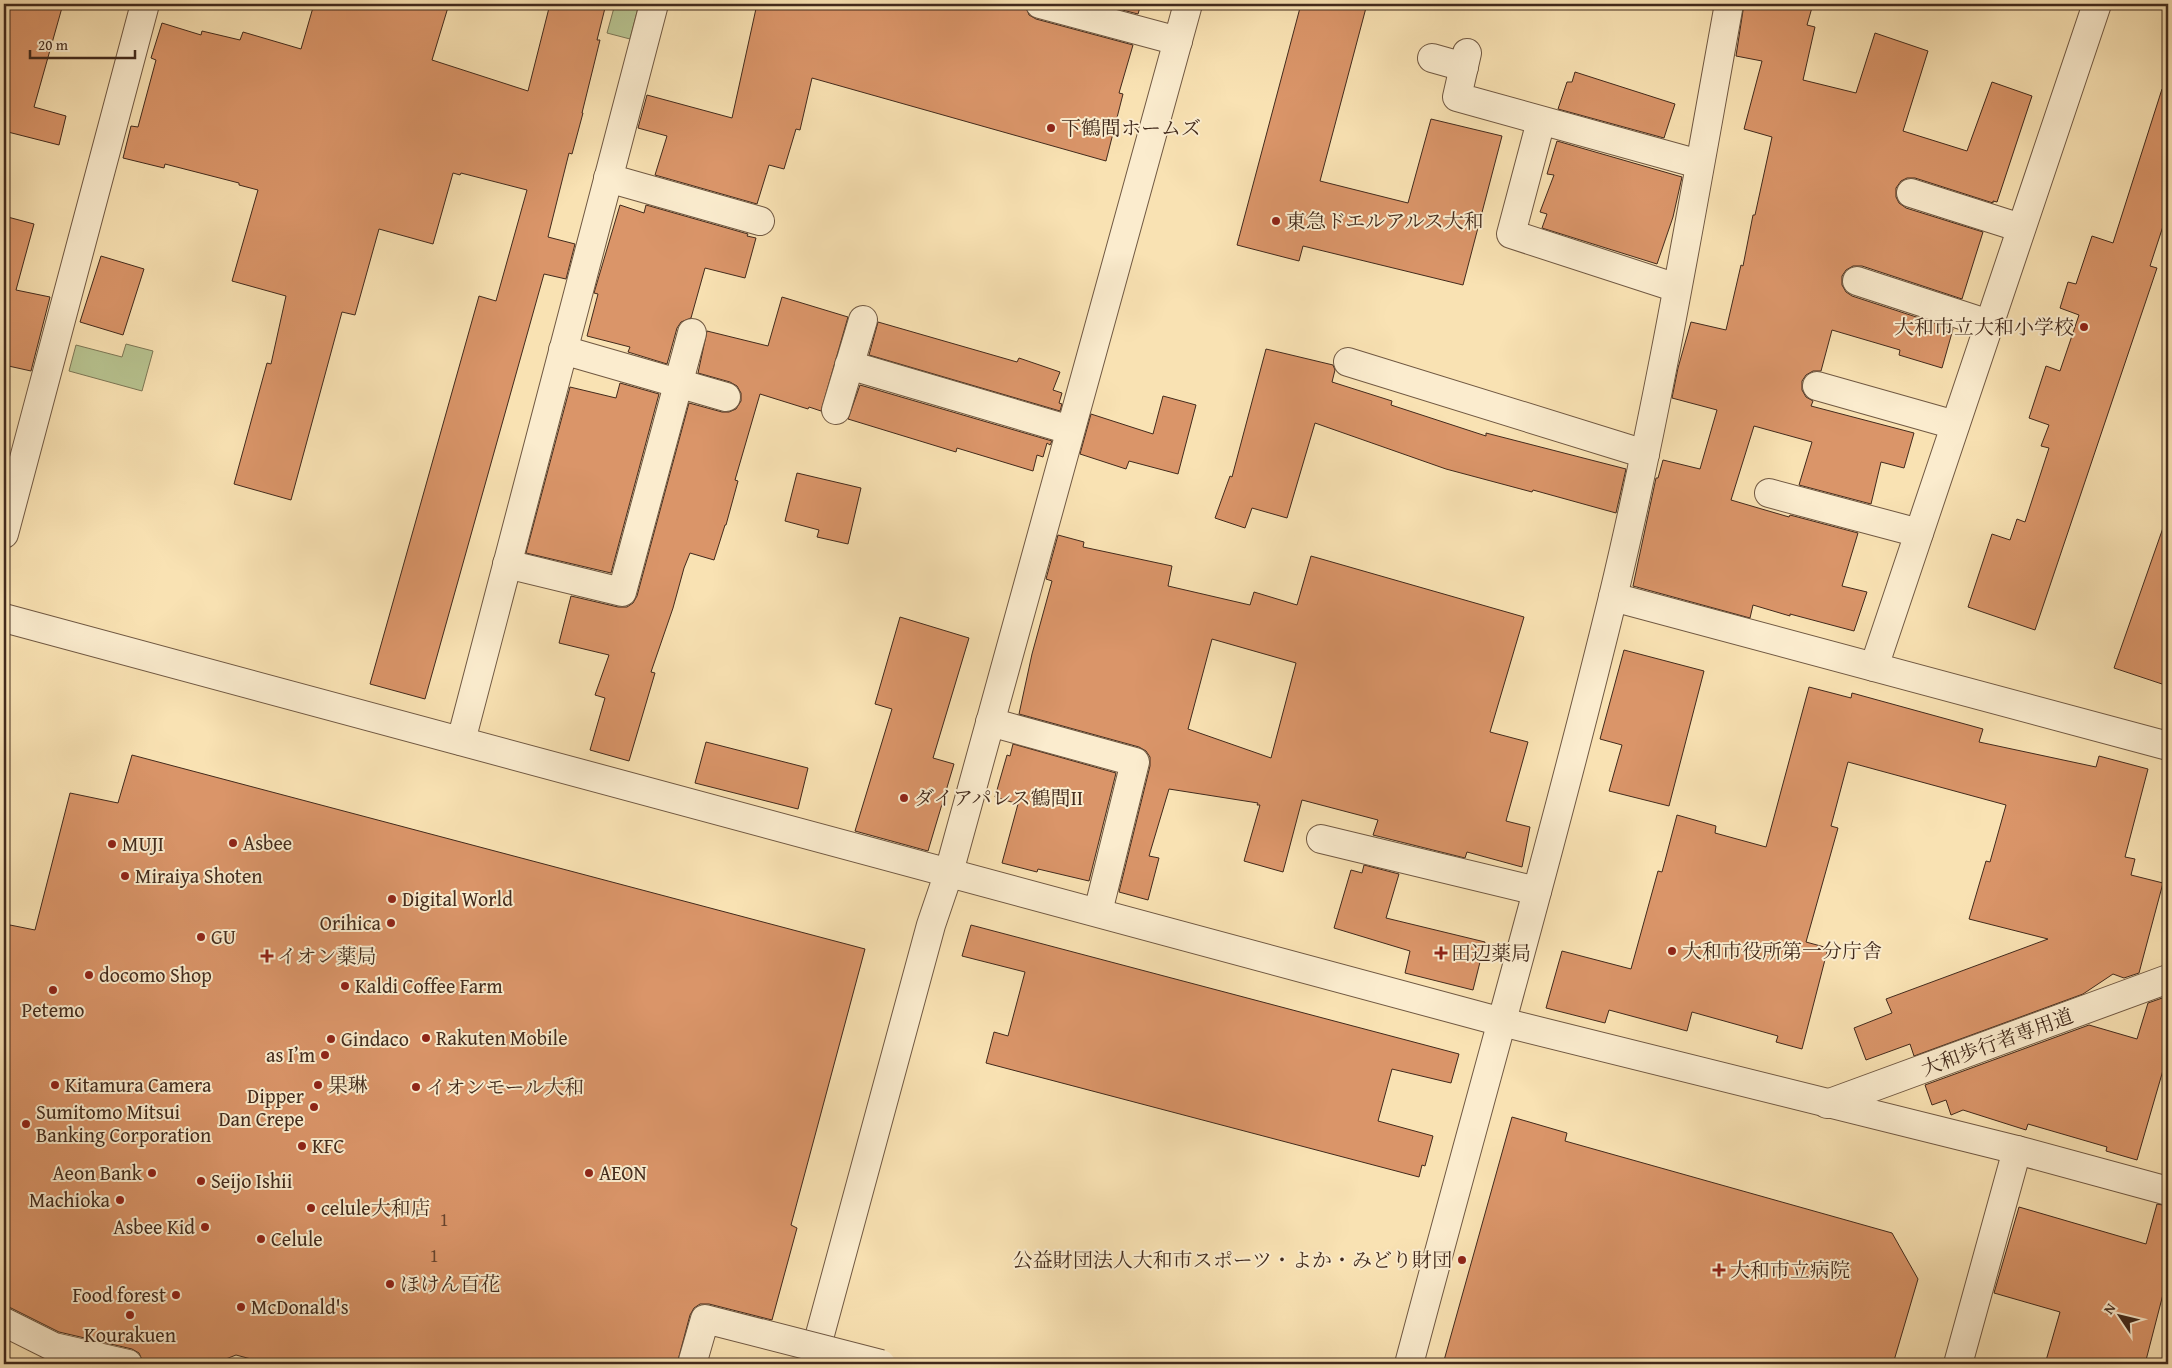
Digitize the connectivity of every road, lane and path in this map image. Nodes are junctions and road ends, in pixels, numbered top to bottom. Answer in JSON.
{"nodes":[{"id":1,"x":145,"y":4,"type":"edge"},
{"id":2,"x":654,"y":4,"type":"edge"},
{"id":3,"x":1040,"y":4,"type":"edge"},
{"id":4,"x":1188,"y":4,"type":"edge"},
{"id":5,"x":1728,"y":4,"type":"edge"},
{"id":6,"x":2097,"y":4,"type":"edge"},
{"id":7,"x":1178,"y":41,"type":"junction"},
{"id":8,"x":1432,"y":58,"type":"dead end"},
{"id":9,"x":1541,"y":122,"type":"junction"},
{"id":10,"x":1699,"y":164,"type":"junction"},
{"id":11,"x":608,"y":178,"type":"junction"},
{"id":12,"x":1911,"y":193,"type":"dead end"},
{"id":13,"x":760,"y":222,"type":"dead end"},
{"id":14,"x":2021,"y":228,"type":"junction"},
{"id":15,"x":1857,"y":281,"type":"dead end"},
{"id":16,"x":1677,"y":288,"type":"junction"},
{"id":17,"x":863,"y":320,"type":"dead end"},
{"id":18,"x":1989,"y":324,"type":"junction"},
{"id":19,"x":692,"y":333,"type":"dead end"},
{"id":20,"x":563,"y":350,"type":"junction"},
{"id":21,"x":1348,"y":362,"type":"dead end"},
{"id":22,"x":849,"y":365,"type":"junction"},
{"id":23,"x":678,"y":384,"type":"junction"},
{"id":24,"x":1817,"y":386,"type":"dead end"},
{"id":25,"x":726,"y":397,"type":"dead end"},
{"id":26,"x":836,"y":410,"type":"dead end"},
{"id":27,"x":1955,"y":425,"type":"junction"},
{"id":28,"x":1070,"y":430,"type":"junction"},
{"id":29,"x":1645,"y":454,"type":"junction"},
{"id":30,"x":1769,"y":493,"type":"dead end"},
{"id":31,"x":1919,"y":533,"type":"junction"},
{"id":32,"x":4,"y":534,"type":"edge"},
{"id":33,"x":507,"y":564,"type":"junction"},
{"id":34,"x":1613,"y":597,"type":"junction"},
{"id":35,"x":4,"y":618,"type":"edge"},
{"id":36,"x":1874,"y":667,"type":"junction"},
{"id":37,"x":990,"y":722,"type":"junction"},
{"id":38,"x":461,"y":741,"type":"junction"},
{"id":39,"x":2168,"y":746,"type":"edge"},
{"id":40,"x":1321,"y":839,"type":"dead end"},
{"id":41,"x":949,"y":872,"type":"junction"},
{"id":42,"x":1537,"y":891,"type":"junction"},
{"id":43,"x":1098,"y":912,"type":"junction"},
{"id":44,"x":2168,"y":980,"type":"edge"},
{"id":45,"x":1502,"y":1022,"type":"junction"},
{"id":46,"x":1827,"y":1104,"type":"junction"},
{"id":47,"x":2017,"y":1150,"type":"junction"},
{"id":48,"x":2168,"y":1191,"type":"edge"},
{"id":49,"x":4,"y":1322,"type":"edge"},
{"id":50,"x":128,"y":1364,"type":"edge"},
{"id":51,"x":692,"y":1364,"type":"edge"},
{"id":52,"x":812,"y":1364,"type":"edge"},
{"id":53,"x":881,"y":1364,"type":"edge"},
{"id":54,"x":1409,"y":1364,"type":"edge"},
{"id":55,"x":1958,"y":1364,"type":"edge"}],
"edges":[{"from":1,"to":32,"type":"street"},
{"from":2,"to":11,"type":"street"},
{"from":3,"to":7,"type":"street"},
{"from":4,"to":7,"type":"street"},
{"from":5,"to":10,"type":"street"},
{"from":6,"to":14,"type":"street"},
{"from":7,"to":28,"type":"street"},
{"from":8,"to":9,"type":"street"},
{"from":9,"to":10,"type":"street"},
{"from":9,"to":16,"type":"street"},
{"from":10,"to":16,"type":"street"},
{"from":11,"to":13,"type":"street"},
{"from":11,"to":20,"type":"street"},
{"from":12,"to":14,"type":"street"},
{"from":14,"to":18,"type":"street"},
{"from":15,"to":18,"type":"street"},
{"from":16,"to":29,"type":"street"},
{"from":17,"to":22,"type":"street"},
{"from":18,"to":27,"type":"street"},
{"from":19,"to":23,"type":"street"},
{"from":20,"to":23,"type":"street"},
{"from":20,"to":33,"type":"street"},
{"from":21,"to":29,"type":"street"},
{"from":22,"to":26,"type":"street"},
{"from":22,"to":28,"type":"street"},
{"from":23,"to":25,"type":"street"},
{"from":23,"to":33,"type":"street"},
{"from":24,"to":27,"type":"street"},
{"from":27,"to":31,"type":"street"},
{"from":28,"to":37,"type":"street"},
{"from":29,"to":34,"type":"street"},
{"from":30,"to":31,"type":"street"},
{"from":31,"to":36,"type":"street"},
{"from":33,"to":38,"type":"street"},
{"from":34,"to":36,"type":"street"},
{"from":34,"to":42,"type":"street"},
{"from":35,"to":38,"type":"street"},
{"from":36,"to":39,"type":"street"},
{"from":37,"to":41,"type":"street"},
{"from":37,"to":43,"type":"street"},
{"from":38,"to":41,"type":"street"},
{"from":40,"to":42,"type":"street"},
{"from":41,"to":43,"type":"street"},
{"from":41,"to":52,"type":"street"},
{"from":42,"to":45,"type":"street"},
{"from":43,"to":45,"type":"street"},
{"from":44,"to":46,"type":"street","name":"大和歩行者専用道"},
{"from":45,"to":46,"type":"street"},
{"from":45,"to":54,"type":"street"},
{"from":46,"to":47,"type":"street"},
{"from":47,"to":48,"type":"street"},
{"from":47,"to":55,"type":"street"},
{"from":49,"to":50,"type":"street"},
{"from":51,"to":53,"type":"street","bridge":true}]}
